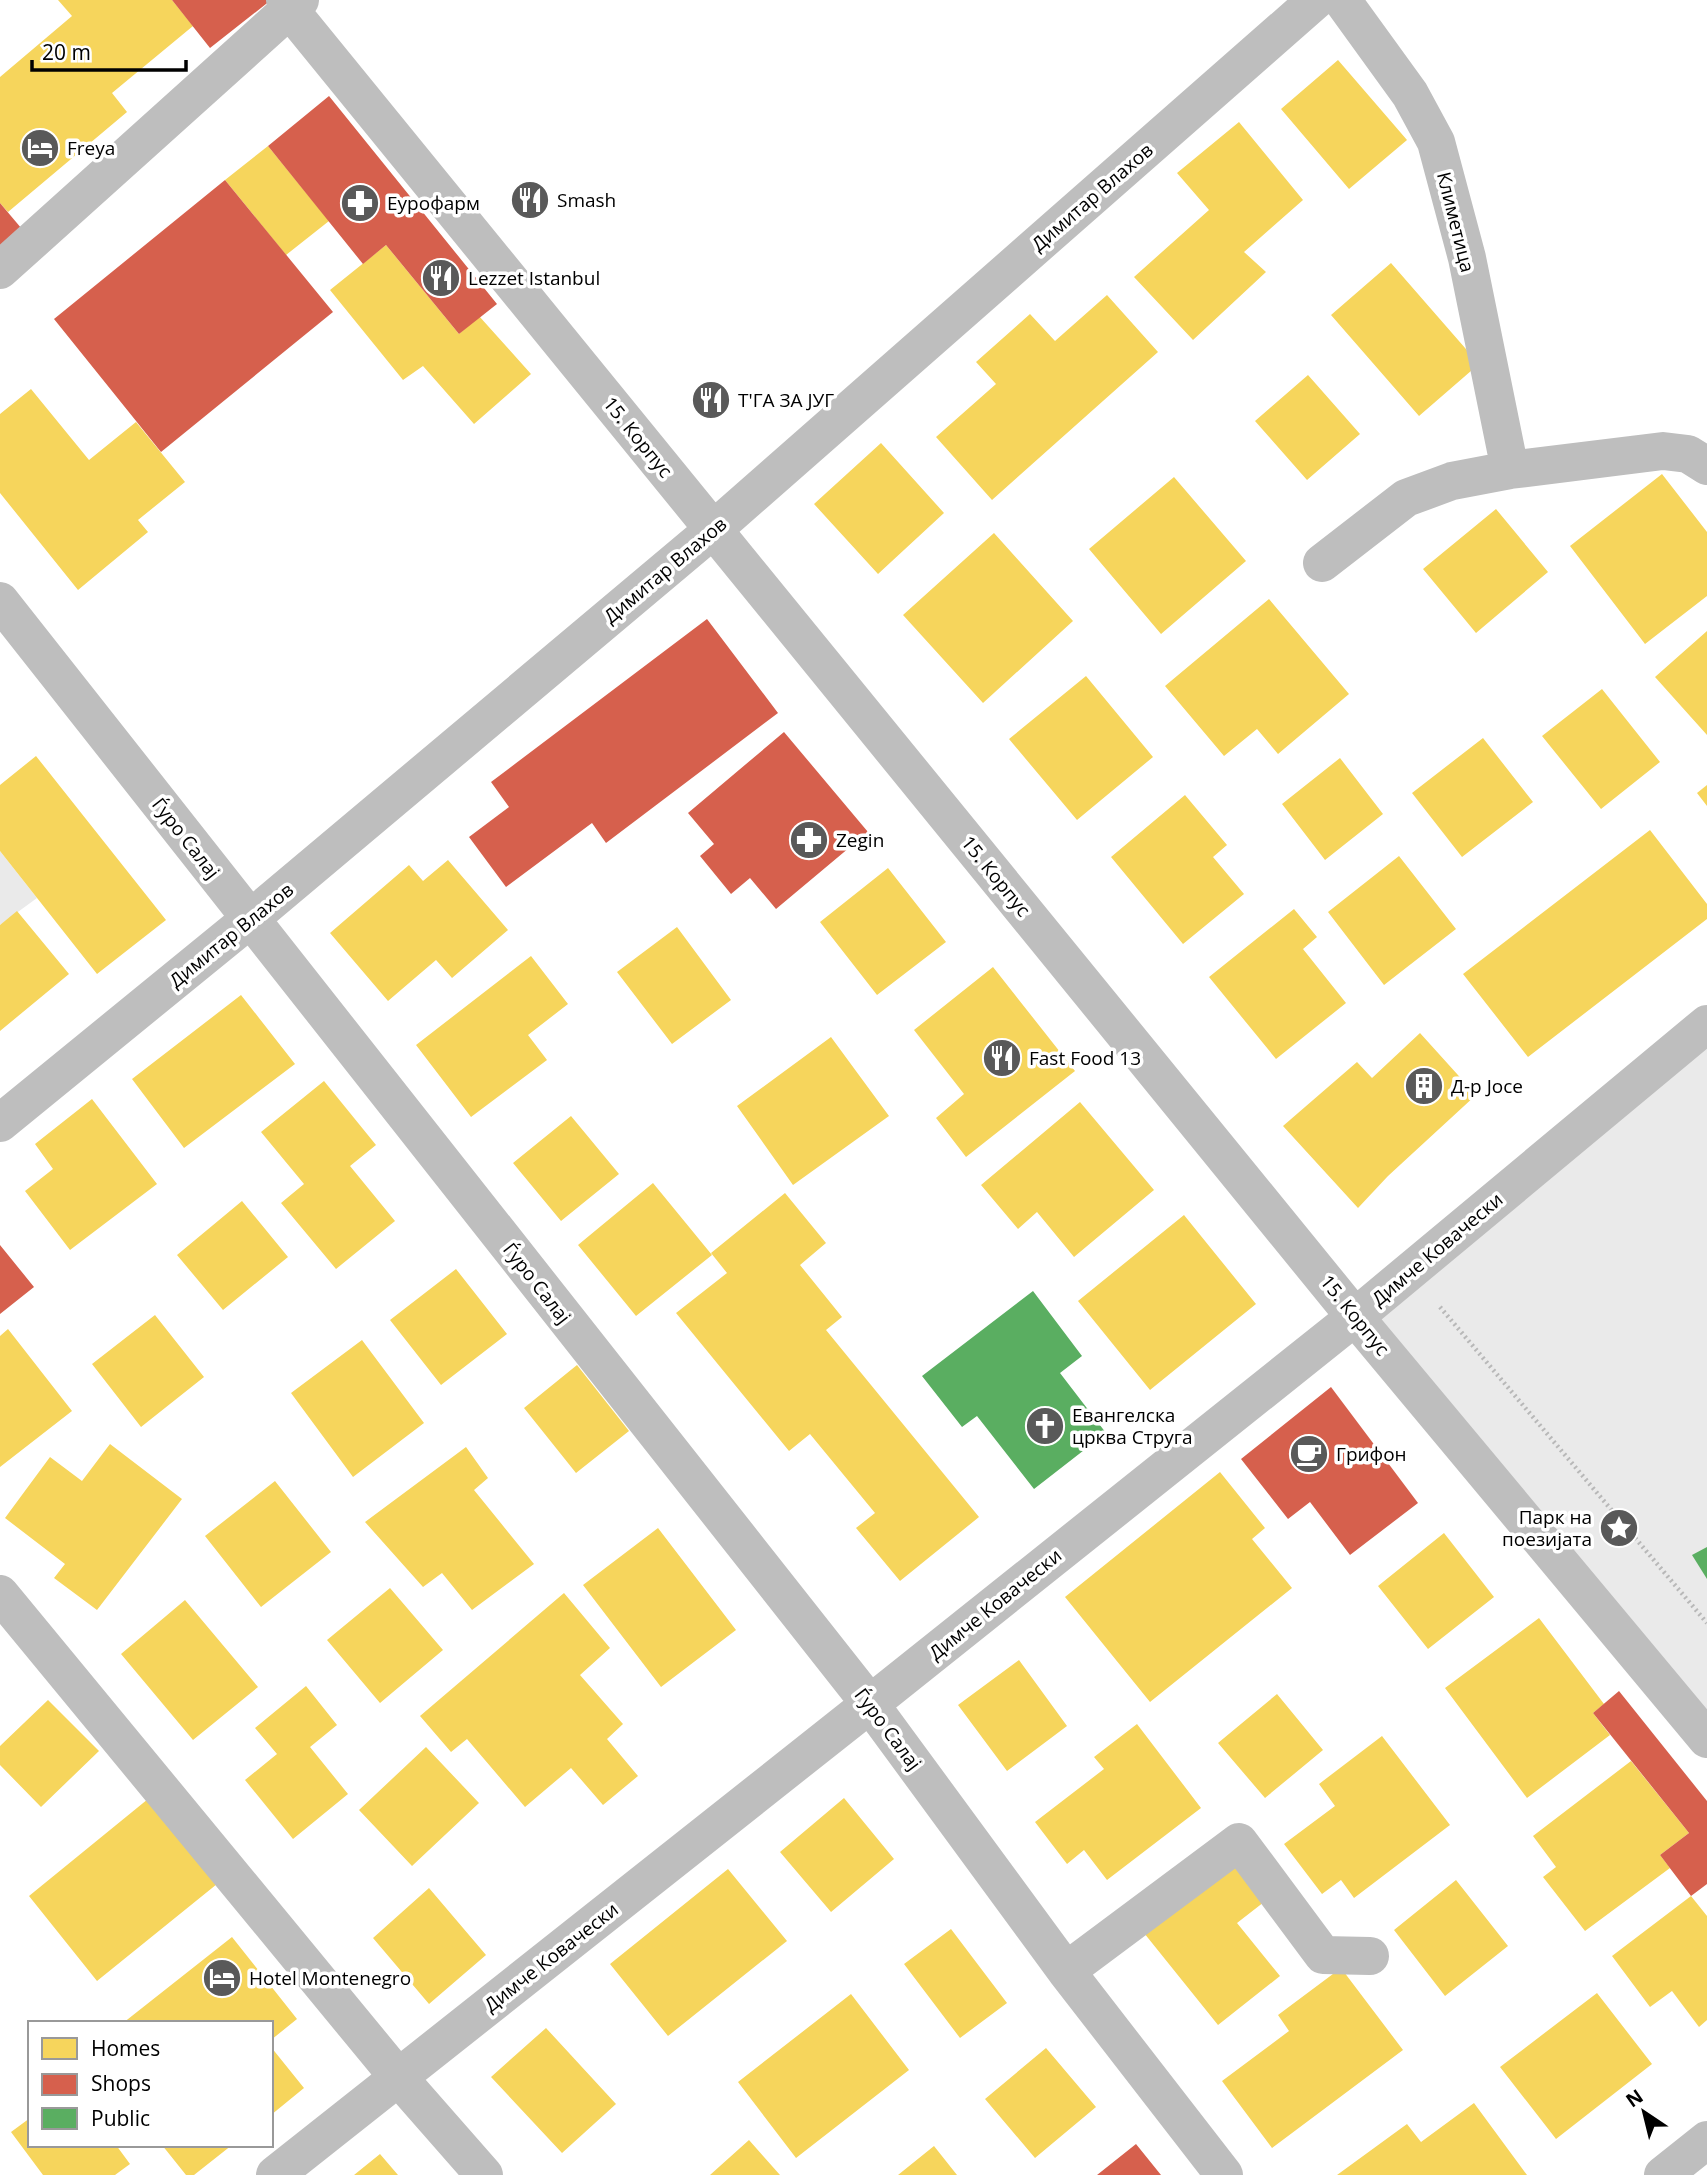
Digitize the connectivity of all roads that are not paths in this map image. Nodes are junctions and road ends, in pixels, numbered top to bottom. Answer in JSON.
{"nodes":[{"id":1,"x":1316,"y":0,"type":"edge"},
{"id":2,"x":1342,"y":0,"type":"edge"},
{"id":3,"x":292,"y":3,"type":"edge"},
{"id":4,"x":0,"y":270,"type":"edge"},
{"id":5,"x":1707,"y":466,"type":"edge"},
{"id":6,"x":1510,"y":470,"type":"junction"},
{"id":7,"x":713,"y":529,"type":"junction"},
{"id":8,"x":1322,"y":563,"type":"dead end"},
{"id":9,"x":0,"y":601,"type":"edge"},
{"id":10,"x":250,"y":919,"type":"junction"},
{"id":11,"x":1707,"y":1024,"type":"edge"},
{"id":12,"x":0,"y":1123,"type":"edge"},
{"id":13,"x":1355,"y":1317,"type":"junction"},
{"id":14,"x":0,"y":1594,"type":"edge"},
{"id":15,"x":870,"y":1704,"type":"junction"},
{"id":16,"x":1707,"y":1739,"type":"edge"},
{"id":17,"x":1370,"y":1956,"type":"dead end"},
{"id":18,"x":1066,"y":1970,"type":"junction"},
{"id":19,"x":398,"y":2077,"type":"junction"},
{"id":20,"x":1707,"y":2140,"type":"edge"},
{"id":21,"x":275,"y":2175,"type":"edge"},
{"id":22,"x":484,"y":2175,"type":"edge"},
{"id":23,"x":1224,"y":2175,"type":"edge"},
{"id":24,"x":1663,"y":2175,"type":"edge"}],
"edges":[{"from":1,"to":7,"type":"street","name":"Димитар Влахов"},
{"from":2,"to":6,"type":"street","name":"Климетица"},
{"from":3,"to":4,"type":"street"},
{"from":3,"to":7,"type":"street","name":"15. Корпус"},
{"from":5,"to":6,"type":"street"},
{"from":6,"to":8,"type":"street"},
{"from":7,"to":10,"type":"street","name":"Димитар Влахов"},
{"from":7,"to":13,"type":"street","name":"15. Корпус"},
{"from":9,"to":10,"type":"street","name":"Ѓуро Салај"},
{"from":10,"to":12,"type":"street","name":"Димитар Влахов"},
{"from":10,"to":15,"type":"street","name":"Ѓуро Салај"},
{"from":11,"to":13,"type":"street","name":"Димче Ковачески"},
{"from":13,"to":15,"type":"street","name":"Димче Ковачески"},
{"from":13,"to":16,"type":"street","name":"15. Корпус"},
{"from":14,"to":19,"type":"street"},
{"from":15,"to":18,"type":"street","name":"Ѓуро Салај"},
{"from":15,"to":19,"type":"street","name":"Димче Ковачески"},
{"from":17,"to":18,"type":"street"},
{"from":18,"to":23,"type":"street","name":"Ѓуро Салај"},
{"from":19,"to":21,"type":"street","name":"Димче Ковачески"},
{"from":19,"to":22,"type":"street"},
{"from":20,"to":24,"type":"street"}]}
